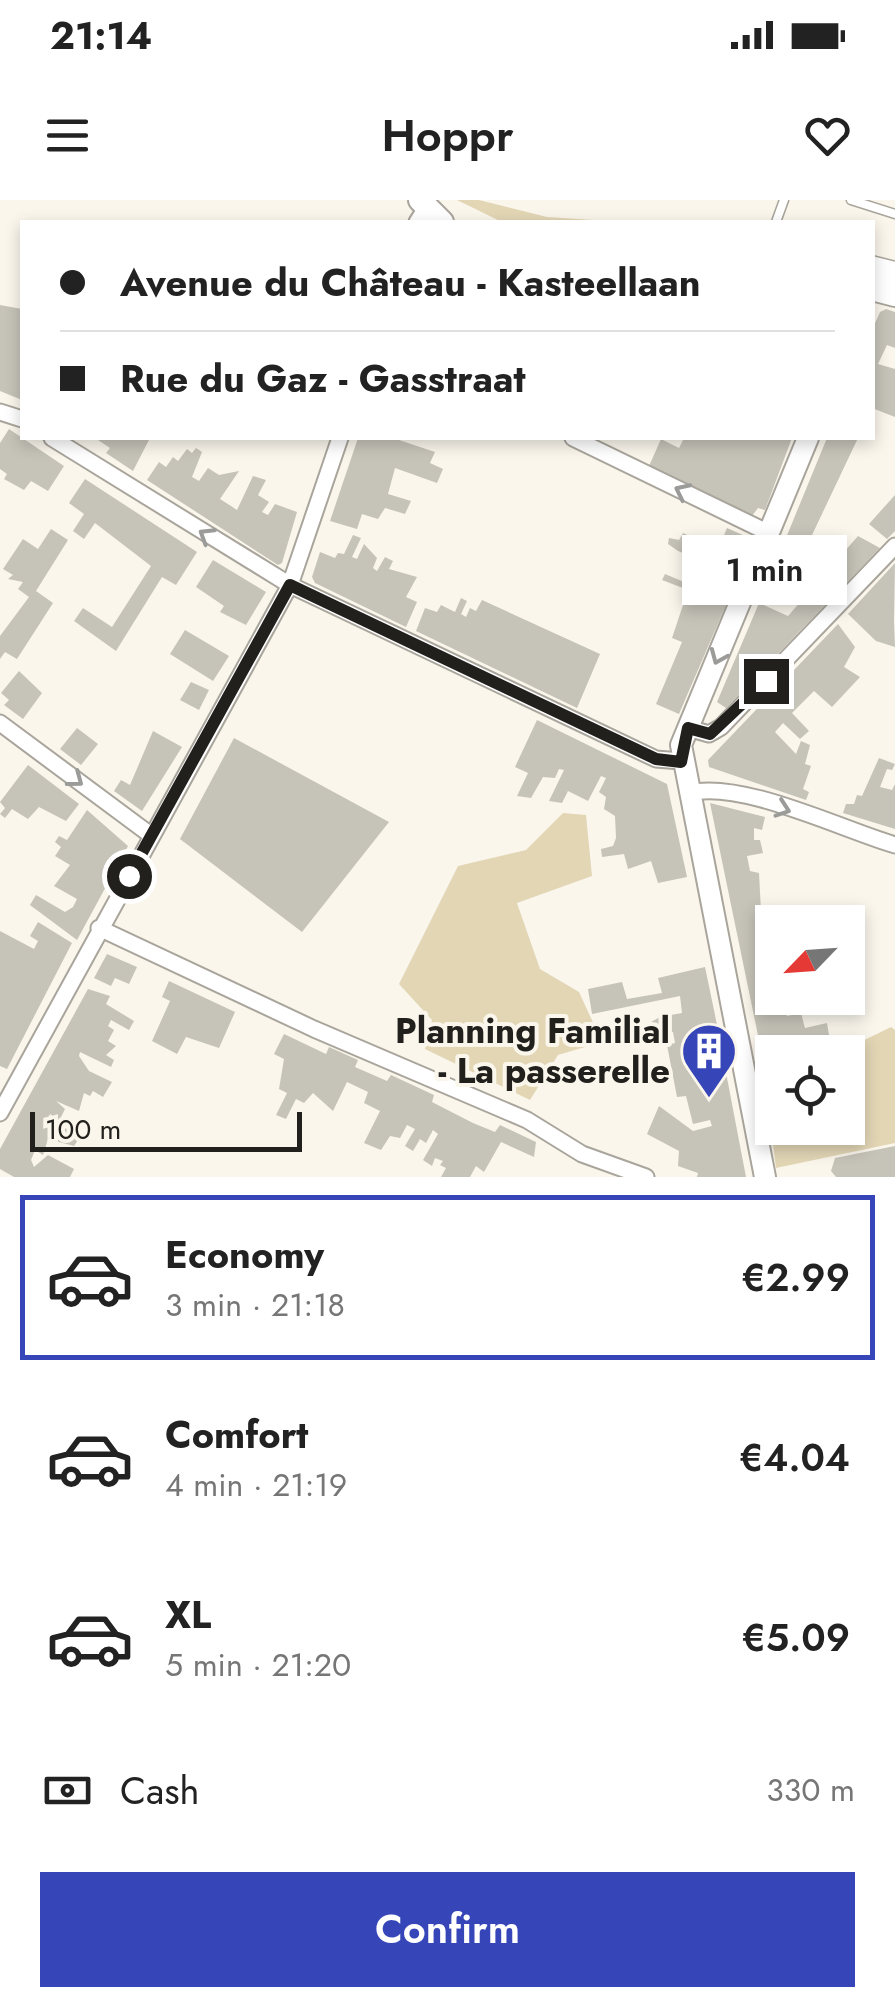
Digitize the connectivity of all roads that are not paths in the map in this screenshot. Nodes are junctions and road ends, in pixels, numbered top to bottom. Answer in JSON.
{"nodes":[{"id":1,"x":851,"y":200,"type":"edge"},
{"id":2,"x":895,"y":214,"type":"edge"},
{"id":3,"x":55,"y":440,"type":"edge"},
{"id":4,"x":339,"y":440,"type":"edge"},
{"id":5,"x":576,"y":440,"type":"edge"},
{"id":6,"x":807,"y":440,"type":"edge"},
{"id":7,"x":770,"y":533,"type":"junction"},
{"id":8,"x":895,"y":546,"type":"edge"},
{"id":9,"x":290,"y":585,"type":"junction"},
{"id":10,"x":0,"y":723,"type":"edge"},
{"id":11,"x":688,"y":728,"type":"junction"},
{"id":12,"x":681,"y":762,"type":"junction"},
{"id":13,"x":689,"y":793,"type":"junction"},
{"id":14,"x":152,"y":836,"type":"junction"},
{"id":15,"x":895,"y":845,"type":"edge"},
{"id":16,"x":100,"y":928,"type":"junction"},
{"id":17,"x":0,"y":1113,"type":"edge"},
{"id":18,"x":646,"y":1177,"type":"edge"},
{"id":19,"x":765,"y":1177,"type":"edge"}],
"edges":[{"from":1,"to":2,"type":"lane"},
{"from":9,"to":3,"type":"street","one_way":true},
{"from":4,"to":9,"type":"street"},
{"from":7,"to":5,"type":"street","one_way":true},
{"from":6,"to":7,"type":"street"},
{"from":7,"to":11,"type":"street","one_way":true},
{"from":8,"to":11,"type":"street"},
{"from":9,"to":12,"type":"street"},
{"from":9,"to":14,"type":"street"},
{"from":10,"to":14,"type":"street","one_way":true},
{"from":11,"to":12,"type":"street"},
{"from":12,"to":13,"type":"street"},
{"from":13,"to":15,"type":"street","one_way":true},
{"from":13,"to":19,"type":"street"},
{"from":14,"to":16,"type":"street"},
{"from":16,"to":17,"type":"street"},
{"from":16,"to":18,"type":"street"}]}
